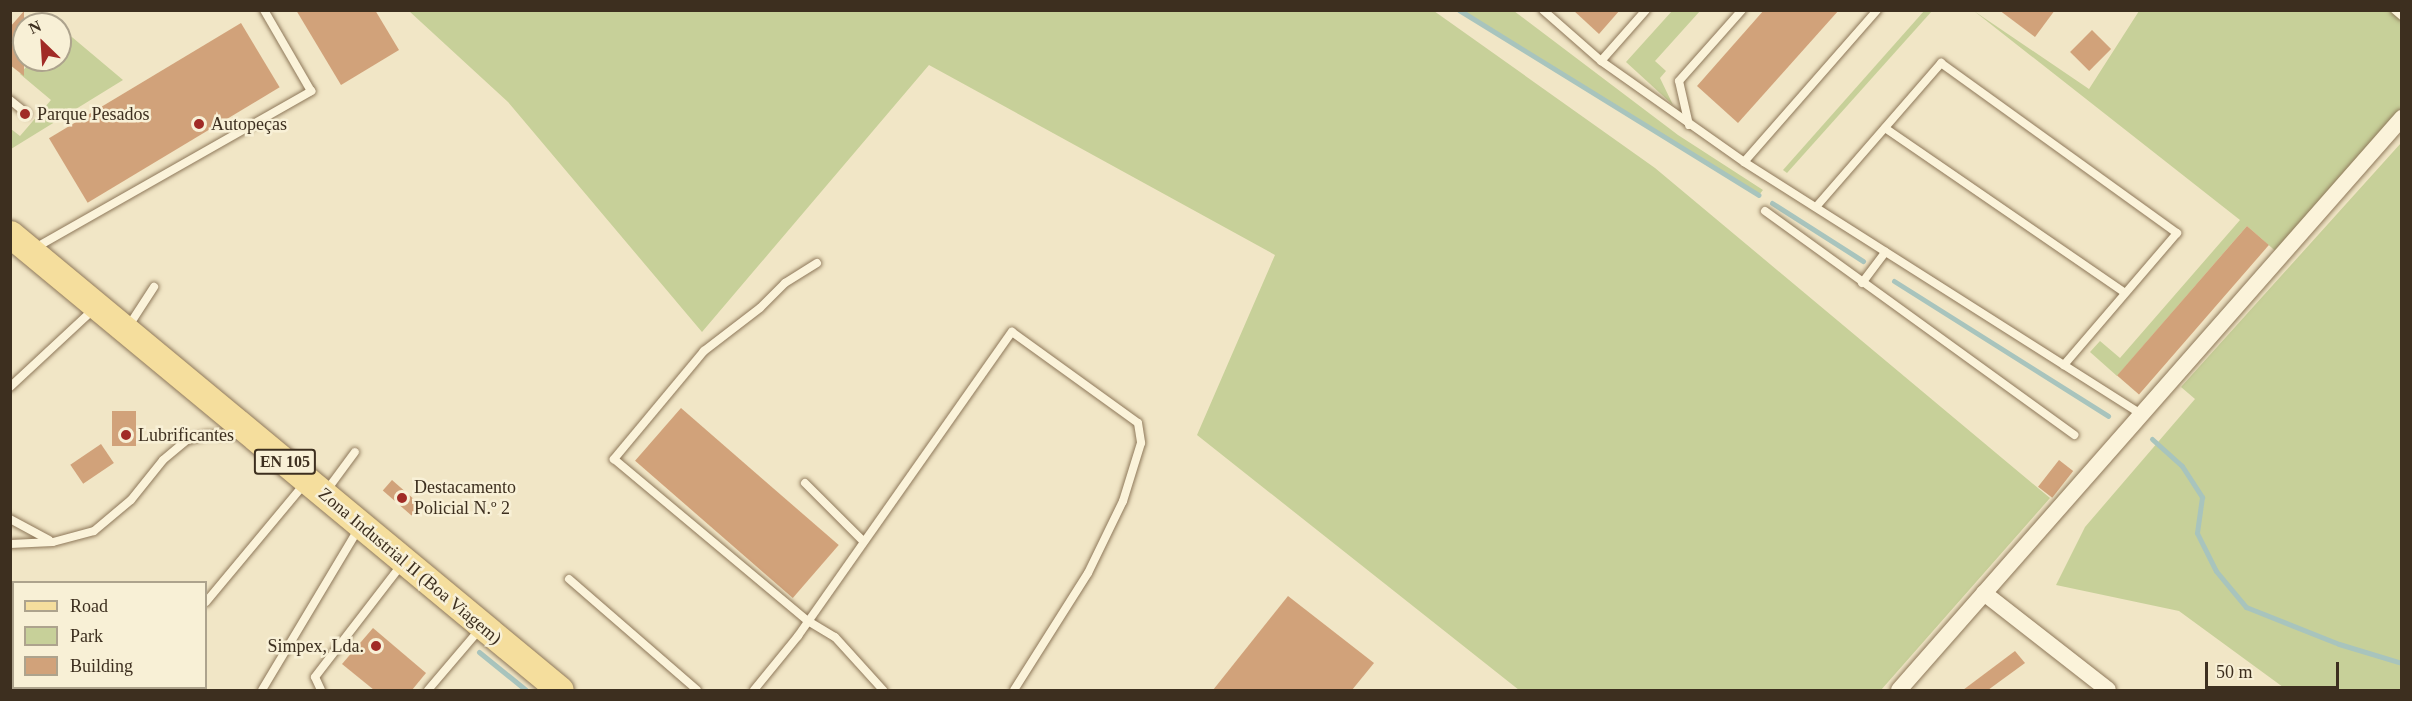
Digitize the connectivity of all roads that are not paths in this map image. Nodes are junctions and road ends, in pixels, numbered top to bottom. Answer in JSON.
{"nodes":[{"id":1,"x":264,"y":10,"type":"edge"},
{"id":2,"x":1543,"y":10,"type":"edge"},
{"id":3,"x":1646,"y":10,"type":"edge"},
{"id":4,"x":1742,"y":10,"type":"edge"},
{"id":5,"x":1877,"y":10,"type":"edge"},
{"id":6,"x":2395,"y":10,"type":"edge"},
{"id":7,"x":2402,"y":16,"type":"edge"},
{"id":8,"x":1601,"y":61,"type":"junction"},
{"id":9,"x":10,"y":100,"type":"edge"},
{"id":10,"x":27,"y":114,"type":"dead end"},
{"id":11,"x":2402,"y":118,"type":"edge"},
{"id":12,"x":1689,"y":125,"type":"junction"},
{"id":13,"x":1885,"y":128,"type":"junction"},
{"id":14,"x":1744,"y":162,"type":"junction"},
{"id":15,"x":1816,"y":207,"type":"junction"},
{"id":16,"x":1765,"y":211,"type":"dead end"},
{"id":17,"x":21,"y":242,"type":"edge"},
{"id":18,"x":1885,"y":252,"type":"junction"},
{"id":19,"x":817,"y":263,"type":"dead end"},
{"id":20,"x":1862,"y":283,"type":"junction"},
{"id":21,"x":154,"y":287,"type":"dead end"},
{"id":22,"x":2125,"y":293,"type":"junction"},
{"id":23,"x":97,"y":306,"type":"junction"},
{"id":24,"x":126,"y":330,"type":"junction"},
{"id":25,"x":2064,"y":365,"type":"junction"},
{"id":26,"x":10,"y":387,"type":"edge"},
{"id":27,"x":2141,"y":414,"type":"junction"},
{"id":28,"x":2074,"y":435,"type":"dead end"},
{"id":29,"x":253,"y":436,"type":"junction"},
{"id":30,"x":356,"y":452,"type":"dead end"},
{"id":31,"x":805,"y":483,"type":"dead end"},
{"id":32,"x":315,"y":487,"type":"junction"},
{"id":33,"x":10,"y":519,"type":"edge"},
{"id":34,"x":361,"y":525,"type":"junction"},
{"id":35,"x":53,"y":542,"type":"junction"},
{"id":36,"x":864,"y":542,"type":"junction"},
{"id":37,"x":10,"y":544,"type":"edge"},
{"id":38,"x":404,"y":561,"type":"junction"},
{"id":39,"x":569,"y":579,"type":"dead end"},
{"id":40,"x":1984,"y":593,"type":"junction"},
{"id":41,"x":207,"y":601,"type":"edge"},
{"id":42,"x":808,"y":621,"type":"junction"},
{"id":43,"x":482,"y":626,"type":"junction"},
{"id":44,"x":262,"y":690,"type":"edge"},
{"id":45,"x":321,"y":690,"type":"edge"},
{"id":46,"x":428,"y":690,"type":"edge"},
{"id":47,"x":560,"y":690,"type":"edge"},
{"id":48,"x":697,"y":690,"type":"edge"},
{"id":49,"x":754,"y":690,"type":"edge"},
{"id":50,"x":883,"y":690,"type":"edge"},
{"id":51,"x":1014,"y":690,"type":"edge"},
{"id":52,"x":1899,"y":690,"type":"edge"},
{"id":53,"x":2108,"y":690,"type":"edge"}],
"edges":[{"from":1,"to":17,"type":"lane"},
{"from":2,"to":8,"type":"lane"},
{"from":3,"to":8,"type":"lane"},
{"from":4,"to":12,"type":"lane"},
{"from":5,"to":14,"type":"lane"},
{"from":6,"to":7,"type":"lane"},
{"from":8,"to":12,"type":"lane"},
{"from":9,"to":10,"type":"lane"},
{"from":11,"to":27,"type":"street"},
{"from":12,"to":14,"type":"lane"},
{"from":13,"to":15,"type":"lane"},
{"from":13,"to":22,"type":"lane"},
{"from":13,"to":22,"type":"lane"},
{"from":14,"to":15,"type":"lane"},
{"from":15,"to":18,"type":"lane"},
{"from":16,"to":20,"type":"lane"},
{"from":17,"to":23,"type":"main road","name":"Zona Industrial II (Boa Viagem)","number":"EN 105"},
{"from":18,"to":20,"type":"lane"},
{"from":18,"to":25,"type":"lane"},
{"from":19,"to":42,"type":"lane"},
{"from":20,"to":28,"type":"lane"},
{"from":21,"to":24,"type":"lane"},
{"from":22,"to":25,"type":"lane"},
{"from":23,"to":24,"type":"main road","name":"Zona Industrial II (Boa Viagem)","number":"EN 105"},
{"from":23,"to":26,"type":"lane"},
{"from":24,"to":29,"type":"main road","name":"Zona Industrial II (Boa Viagem)","number":"EN 105"},
{"from":25,"to":27,"type":"lane"},
{"from":27,"to":40,"type":"street"},
{"from":29,"to":32,"type":"main road","name":"Zona Industrial II (Boa Viagem)","number":"EN 105"},
{"from":29,"to":35,"type":"lane"},
{"from":30,"to":32,"type":"lane"},
{"from":31,"to":36,"type":"lane"},
{"from":32,"to":34,"type":"main road","name":"Zona Industrial II (Boa Viagem)","number":"EN 105"},
{"from":32,"to":41,"type":"lane"},
{"from":33,"to":35,"type":"lane"},
{"from":34,"to":38,"type":"main road","name":"Zona Industrial II (Boa Viagem)","number":"EN 105"},
{"from":34,"to":44,"type":"lane"},
{"from":35,"to":37,"type":"lane"},
{"from":36,"to":42,"type":"lane"},
{"from":36,"to":51,"type":"lane"},
{"from":38,"to":43,"type":"main road","name":"Zona Industrial II (Boa Viagem)","number":"EN 105"},
{"from":38,"to":45,"type":"lane"},
{"from":39,"to":48,"type":"lane"},
{"from":40,"to":52,"type":"street"},
{"from":40,"to":53,"type":"street"},
{"from":42,"to":49,"type":"lane"},
{"from":42,"to":50,"type":"lane"},
{"from":43,"to":46,"type":"lane"},
{"from":43,"to":47,"type":"main road","name":"Zona Industrial II (Boa Viagem)","number":"EN 105"}]}
